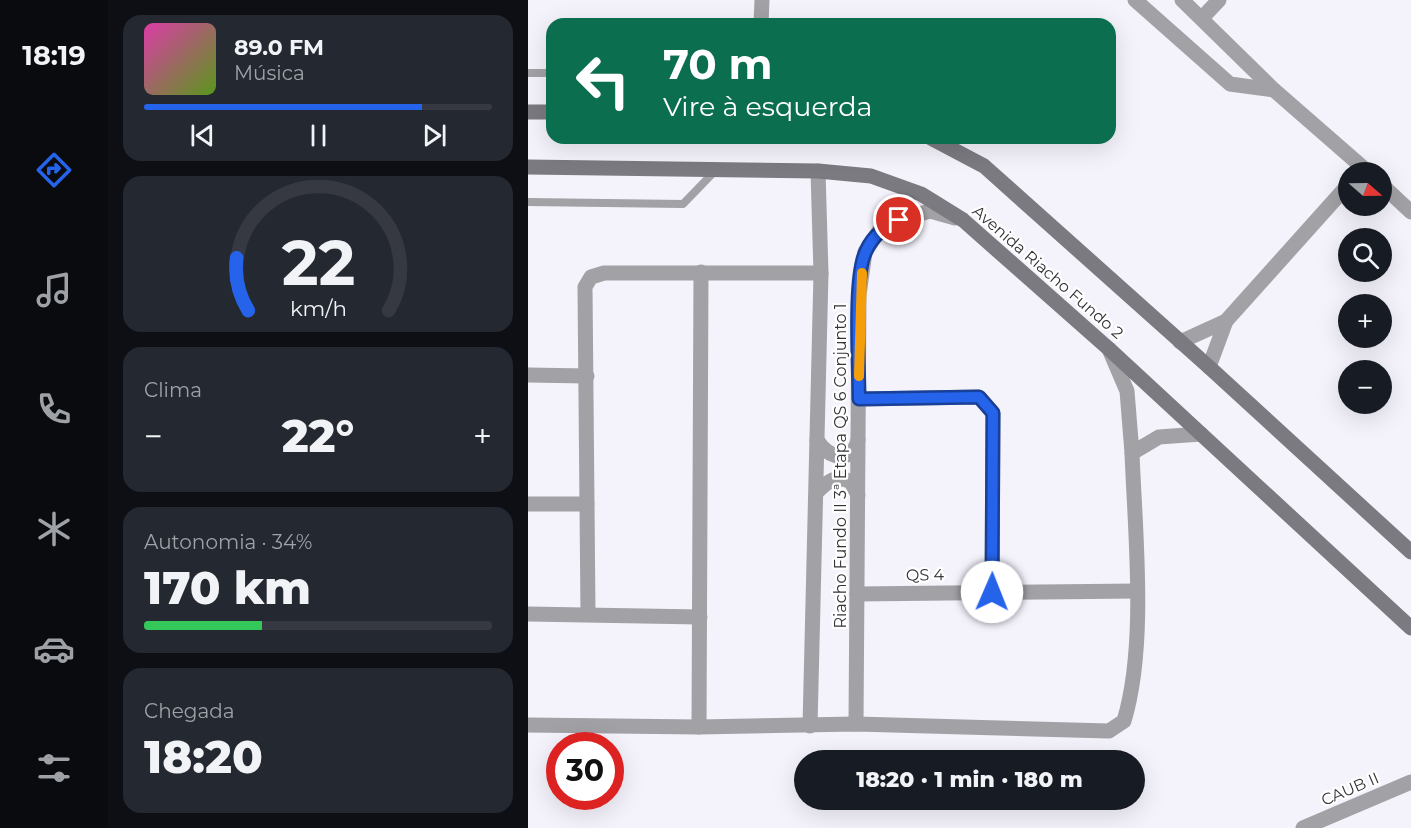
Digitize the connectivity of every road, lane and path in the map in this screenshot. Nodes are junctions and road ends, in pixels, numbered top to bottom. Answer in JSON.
{"nodes":[{"id":1,"x":762,"y":0,"type":"edge"},
{"id":2,"x":1135,"y":0,"type":"edge"},
{"id":3,"x":1182,"y":0,"type":"edge"},
{"id":4,"x":1219,"y":0,"type":"edge"},
{"id":5,"x":761,"y":18,"type":"edge"},
{"id":6,"x":1202,"y":18,"type":"junction"},
{"id":7,"x":528,"y":73,"type":"edge"},
{"id":8,"x":546,"y":73,"type":"edge"},
{"id":9,"x":1274,"y":90,"type":"junction"},
{"id":10,"x":528,"y":112,"type":"edge"},
{"id":11,"x":546,"y":112,"type":"edge"},
{"id":12,"x":942,"y":144,"type":"edge"},
{"id":13,"x":1354,"y":162,"type":"edge"},
{"id":14,"x":528,"y":167,"type":"edge"},
{"id":15,"x":715,"y":171,"type":"junction"},
{"id":16,"x":818,"y":171,"type":"junction"},
{"id":17,"x":1392,"y":194,"type":"edge"},
{"id":18,"x":1338,"y":196,"type":"edge"},
{"id":19,"x":528,"y":202,"type":"edge"},
{"id":20,"x":1411,"y":212,"type":"edge"},
{"id":21,"x":963,"y":220,"type":"junction"},
{"id":22,"x":701,"y":272,"type":"junction"},
{"id":23,"x":821,"y":273,"type":"junction"},
{"id":24,"x":1226,"y":321,"type":"junction"},
{"id":25,"x":1180,"y":342,"type":"junction"},
{"id":26,"x":1109,"y":349,"type":"junction"},
{"id":27,"x":1209,"y":367,"type":"junction"},
{"id":28,"x":528,"y":375,"type":"edge"},
{"id":29,"x":587,"y":376,"type":"junction"},
{"id":30,"x":859,"y":399,"type":"junction"},
{"id":31,"x":1201,"y":434,"type":"junction"},
{"id":32,"x":858,"y":435,"type":"junction"},
{"id":33,"x":817,"y":440,"type":"junction"},
{"id":34,"x":1132,"y":453,"type":"junction"},
{"id":35,"x":817,"y":492,"type":"junction"},
{"id":36,"x":858,"y":498,"type":"junction"},
{"id":37,"x":528,"y":504,"type":"edge"},
{"id":38,"x":586,"y":504,"type":"junction"},
{"id":39,"x":1411,"y":552,"type":"edge"},
{"id":40,"x":1137,"y":591,"type":"junction"},
{"id":41,"x":992,"y":592,"type":"junction"},
{"id":42,"x":857,"y":594,"type":"junction"},
{"id":43,"x":528,"y":614,"type":"edge"},
{"id":44,"x":588,"y":614,"type":"junction"},
{"id":45,"x":700,"y":617,"type":"junction"},
{"id":46,"x":1411,"y":628,"type":"edge"},
{"id":47,"x":856,"y":724,"type":"junction"},
{"id":48,"x":528,"y":725,"type":"edge"},
{"id":49,"x":810,"y":726,"type":"junction"},
{"id":50,"x":699,"y":727,"type":"junction"},
{"id":51,"x":1411,"y":782,"type":"edge"},
{"id":52,"x":1303,"y":828,"type":"edge"}],
"edges":[{"from":1,"to":5,"type":"street"},
{"from":2,"to":9,"type":"street"},
{"from":3,"to":6,"type":"street"},
{"from":4,"to":6,"type":"street"},
{"from":6,"to":9,"type":"street"},
{"from":7,"to":8,"type":"lane"},
{"from":9,"to":13,"type":"street"},
{"from":10,"to":11,"type":"main road"},
{"from":12,"to":25,"type":"main road"},
{"from":14,"to":15,"type":"main road","name":"Avenida Riacho Fundo 2"},
{"from":15,"to":16,"type":"main road","name":"Avenida Riacho Fundo 2"},
{"from":15,"to":19,"type":"lane"},
{"from":16,"to":21,"type":"main road","name":"Avenida Riacho Fundo 2"},
{"from":16,"to":23,"type":"street","name":"Riacho Fundo II 3ª Etapa QS 6 Conjunto 1"},
{"from":17,"to":20,"type":"street"},
{"from":18,"to":24,"type":"street"},
{"from":21,"to":26,"type":"main road","name":"Avenida Riacho Fundo 2"},
{"from":21,"to":30,"type":"street","name":"Riacho Fundo II 3ª Etapa QS 6 Conjunto 1"},
{"from":22,"to":23,"type":"street"},
{"from":22,"to":29,"type":"street"},
{"from":22,"to":45,"type":"street"},
{"from":23,"to":33,"type":"street","name":"Riacho Fundo II 3ª Etapa QS 6 Conjunto 1"},
{"from":24,"to":25,"type":"street"},
{"from":24,"to":27,"type":"street"},
{"from":25,"to":27,"type":"main road"},
{"from":26,"to":31,"type":"main road","name":"Avenida Riacho Fundo 2"},
{"from":26,"to":34,"type":"street"},
{"from":27,"to":39,"type":"main road"},
{"from":28,"to":29,"type":"street"},
{"from":29,"to":38,"type":"street"},
{"from":30,"to":32,"type":"street","name":"Riacho Fundo II 3ª Etapa QS 6 Conjunto 1"},
{"from":30,"to":41,"type":"street"},
{"from":31,"to":34,"type":"street"},
{"from":31,"to":46,"type":"main road","name":"Avenida Riacho Fundo 2"},
{"from":32,"to":33,"type":"street"},
{"from":32,"to":36,"type":"street","name":"Riacho Fundo II 3ª Etapa QS 6 Conjunto 1"},
{"from":33,"to":35,"type":"street","name":"Riacho Fundo II 3ª Etapa QS 6 Conjunto 1"},
{"from":34,"to":40,"type":"street"},
{"from":35,"to":36,"type":"street"},
{"from":35,"to":49,"type":"street","name":"Riacho Fundo II 3ª Etapa QS 6 Conjunto 1"},
{"from":36,"to":42,"type":"street","name":"Riacho Fundo II 3ª Etapa QS 6 Conjunto 1"},
{"from":37,"to":38,"type":"street"},
{"from":38,"to":44,"type":"street"},
{"from":40,"to":41,"type":"street","name":"QS 4"},
{"from":40,"to":47,"type":"street"},
{"from":41,"to":42,"type":"street","name":"QS 4"},
{"from":42,"to":47,"type":"street","name":"Riacho Fundo II 3ª Etapa QS 6 Conjunto 1"},
{"from":43,"to":44,"type":"street"},
{"from":44,"to":45,"type":"street"},
{"from":45,"to":50,"type":"street"},
{"from":47,"to":49,"type":"street"},
{"from":48,"to":50,"type":"street"},
{"from":49,"to":50,"type":"street"},
{"from":51,"to":52,"type":"street","name":"CAUB II"}]}
